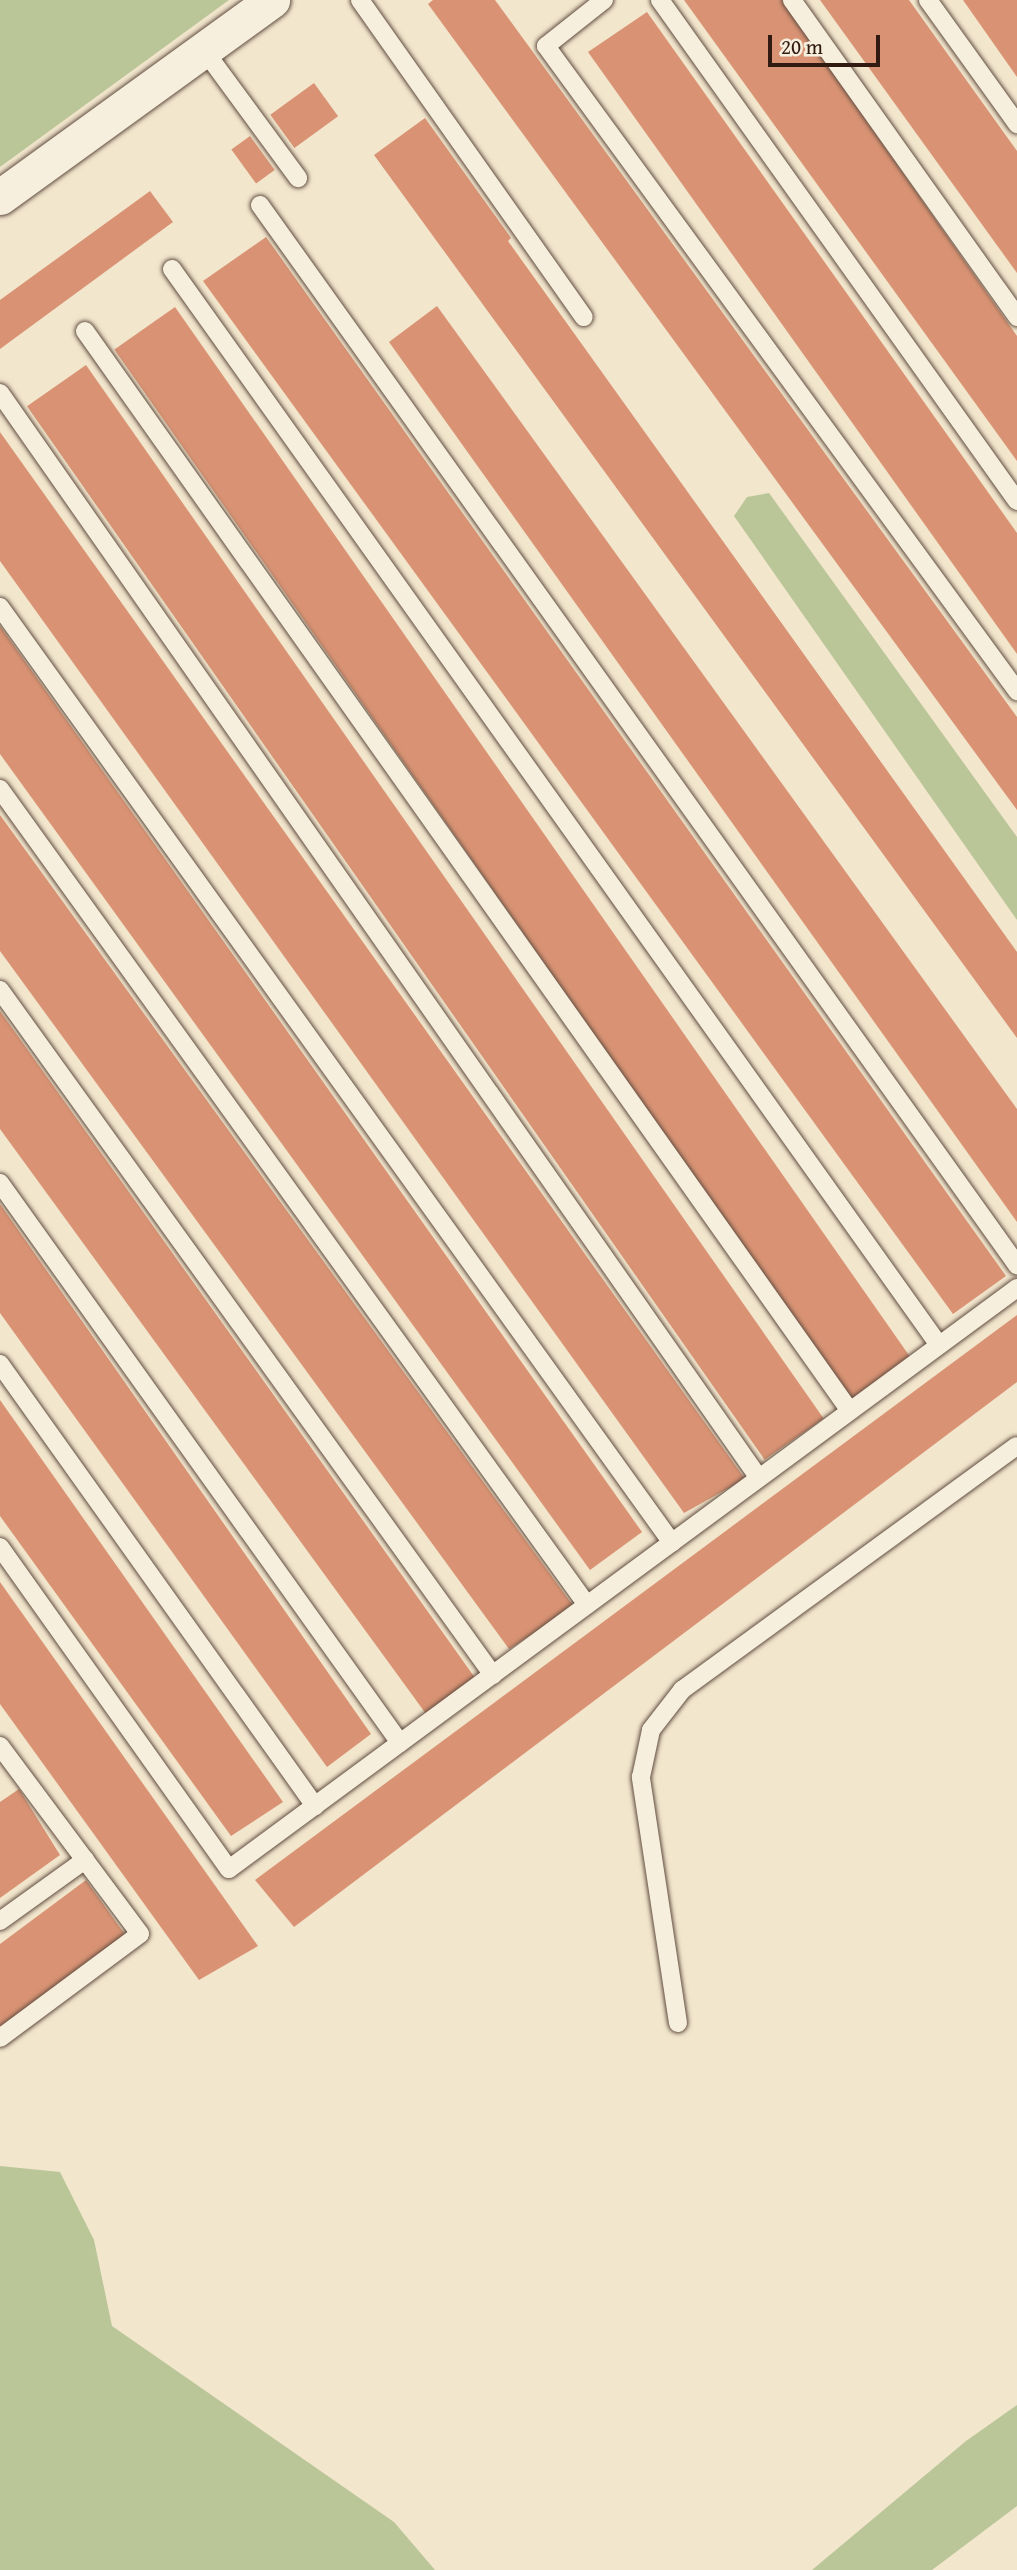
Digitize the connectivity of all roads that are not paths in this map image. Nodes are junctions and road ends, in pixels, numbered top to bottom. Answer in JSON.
{"nodes":[{"id":1,"x":272,"y":0,"type":"edge"},
{"id":2,"x":360,"y":0,"type":"edge"},
{"id":3,"x":604,"y":0,"type":"edge"},
{"id":4,"x":660,"y":0,"type":"edge"},
{"id":5,"x":792,"y":0,"type":"edge"},
{"id":6,"x":929,"y":0,"type":"edge"},
{"id":7,"x":204,"y":50,"type":"junction"},
{"id":8,"x":1017,"y":124,"type":"edge"},
{"id":9,"x":298,"y":178,"type":"dead end"},
{"id":10,"x":0,"y":197,"type":"edge"},
{"id":11,"x":260,"y":205,"type":"dead end"},
{"id":12,"x":172,"y":269,"type":"dead end"},
{"id":13,"x":584,"y":317,"type":"dead end"},
{"id":14,"x":1017,"y":317,"type":"edge"},
{"id":15,"x":85,"y":331,"type":"dead end"},
{"id":16,"x":0,"y":393,"type":"edge"},
{"id":17,"x":1017,"y":501,"type":"edge"},
{"id":18,"x":0,"y":607,"type":"edge"},
{"id":19,"x":1017,"y":691,"type":"edge"},
{"id":20,"x":0,"y":789,"type":"edge"},
{"id":21,"x":0,"y":989,"type":"edge"},
{"id":22,"x":0,"y":1183,"type":"edge"},
{"id":23,"x":1017,"y":1265,"type":"edge"},
{"id":24,"x":1017,"y":1288,"type":"edge"},
{"id":25,"x":939,"y":1345,"type":"junction"},
{"id":26,"x":0,"y":1364,"type":"edge"},
{"id":27,"x":850,"y":1411,"type":"junction"},
{"id":28,"x":1017,"y":1446,"type":"edge"},
{"id":29,"x":759,"y":1478,"type":"junction"},
{"id":30,"x":672,"y":1543,"type":"junction"},
{"id":31,"x":0,"y":1547,"type":"edge"},
{"id":32,"x":587,"y":1605,"type":"junction"},
{"id":33,"x":493,"y":1675,"type":"junction"},
{"id":34,"x":400,"y":1743,"type":"junction"},
{"id":35,"x":0,"y":1746,"type":"edge"},
{"id":36,"x":7,"y":1772,"type":"edge"},
{"id":37,"x":315,"y":1806,"type":"junction"},
{"id":38,"x":85,"y":1860,"type":"junction"},
{"id":39,"x":0,"y":1921,"type":"edge"},
{"id":40,"x":678,"y":2023,"type":"dead end"},
{"id":41,"x":0,"y":2038,"type":"edge"}],
"edges":[{"from":1,"to":7,"type":"street"},
{"from":2,"to":13,"type":"lane"},
{"from":3,"to":19,"type":"lane"},
{"from":4,"to":17,"type":"lane"},
{"from":5,"to":14,"type":"lane"},
{"from":6,"to":8,"type":"lane"},
{"from":7,"to":9,"type":"lane"},
{"from":7,"to":10,"type":"street"},
{"from":11,"to":23,"type":"lane"},
{"from":12,"to":25,"type":"lane"},
{"from":15,"to":27,"type":"lane"},
{"from":16,"to":29,"type":"lane"},
{"from":18,"to":30,"type":"lane"},
{"from":20,"to":32,"type":"lane"},
{"from":21,"to":33,"type":"lane"},
{"from":22,"to":34,"type":"lane"},
{"from":24,"to":25,"type":"lane"},
{"from":25,"to":27,"type":"lane"},
{"from":26,"to":37,"type":"lane"},
{"from":27,"to":29,"type":"lane"},
{"from":28,"to":40,"type":"lane"},
{"from":29,"to":30,"type":"lane"},
{"from":30,"to":32,"type":"lane"},
{"from":31,"to":37,"type":"lane"},
{"from":32,"to":33,"type":"lane"},
{"from":33,"to":34,"type":"lane"},
{"from":34,"to":37,"type":"lane"},
{"from":35,"to":36,"type":"lane"},
{"from":36,"to":38,"type":"lane"},
{"from":38,"to":39,"type":"lane"},
{"from":38,"to":41,"type":"lane"}]}
